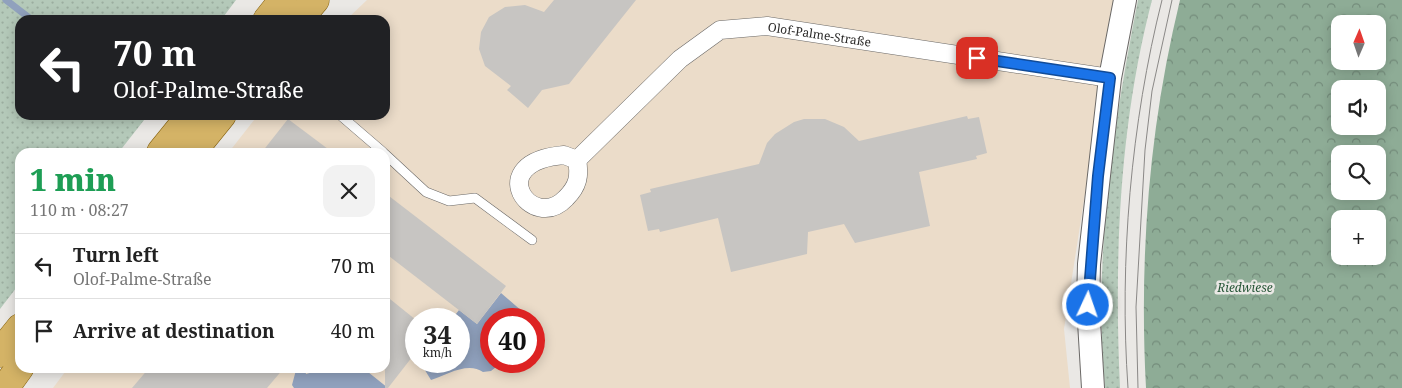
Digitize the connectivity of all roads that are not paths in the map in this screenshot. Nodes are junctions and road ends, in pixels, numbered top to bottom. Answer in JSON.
{"nodes":[{"id":1,"x":283,"y":0,"type":"edge"},
{"id":2,"x":315,"y":0,"type":"edge"},
{"id":3,"x":1124,"y":0,"type":"edge"},
{"id":4,"x":271,"y":15,"type":"edge"},
{"id":5,"x":302,"y":15,"type":"edge"},
{"id":6,"x":1110,"y":78,"type":"junction"},
{"id":7,"x":187,"y":120,"type":"edge"},
{"id":8,"x":218,"y":120,"type":"edge"},
{"id":9,"x":346,"y":120,"type":"edge"},
{"id":10,"x":164,"y":148,"type":"edge"},
{"id":11,"x":195,"y":148,"type":"edge"},
{"id":12,"x":378,"y":148,"type":"edge"},
{"id":13,"x":390,"y":159,"type":"edge"},
{"id":14,"x":577,"y":160,"type":"dead end"},
{"id":15,"x":532,"y":240,"type":"dead end"},
{"id":16,"x":15,"y":334,"type":"edge"},
{"id":17,"x":0,"y":353,"type":"edge"},
{"id":18,"x":16,"y":373,"type":"edge"},
{"id":19,"x":5,"y":388,"type":"edge"},
{"id":20,"x":1093,"y":388,"type":"edge"}],
"edges":[{"from":1,"to":4,"type":"main road"},
{"from":2,"to":5,"type":"main road"},
{"from":3,"to":6,"type":"street"},
{"from":6,"to":14,"type":"street","name":"Olof-Palme-Straße"},
{"from":6,"to":20,"type":"street"},
{"from":7,"to":10,"type":"main road"},
{"from":8,"to":11,"type":"main road"},
{"from":9,"to":12,"type":"lane"},
{"from":13,"to":15,"type":"lane"},
{"from":16,"to":17,"type":"main road"},
{"from":18,"to":19,"type":"main road"}]}
